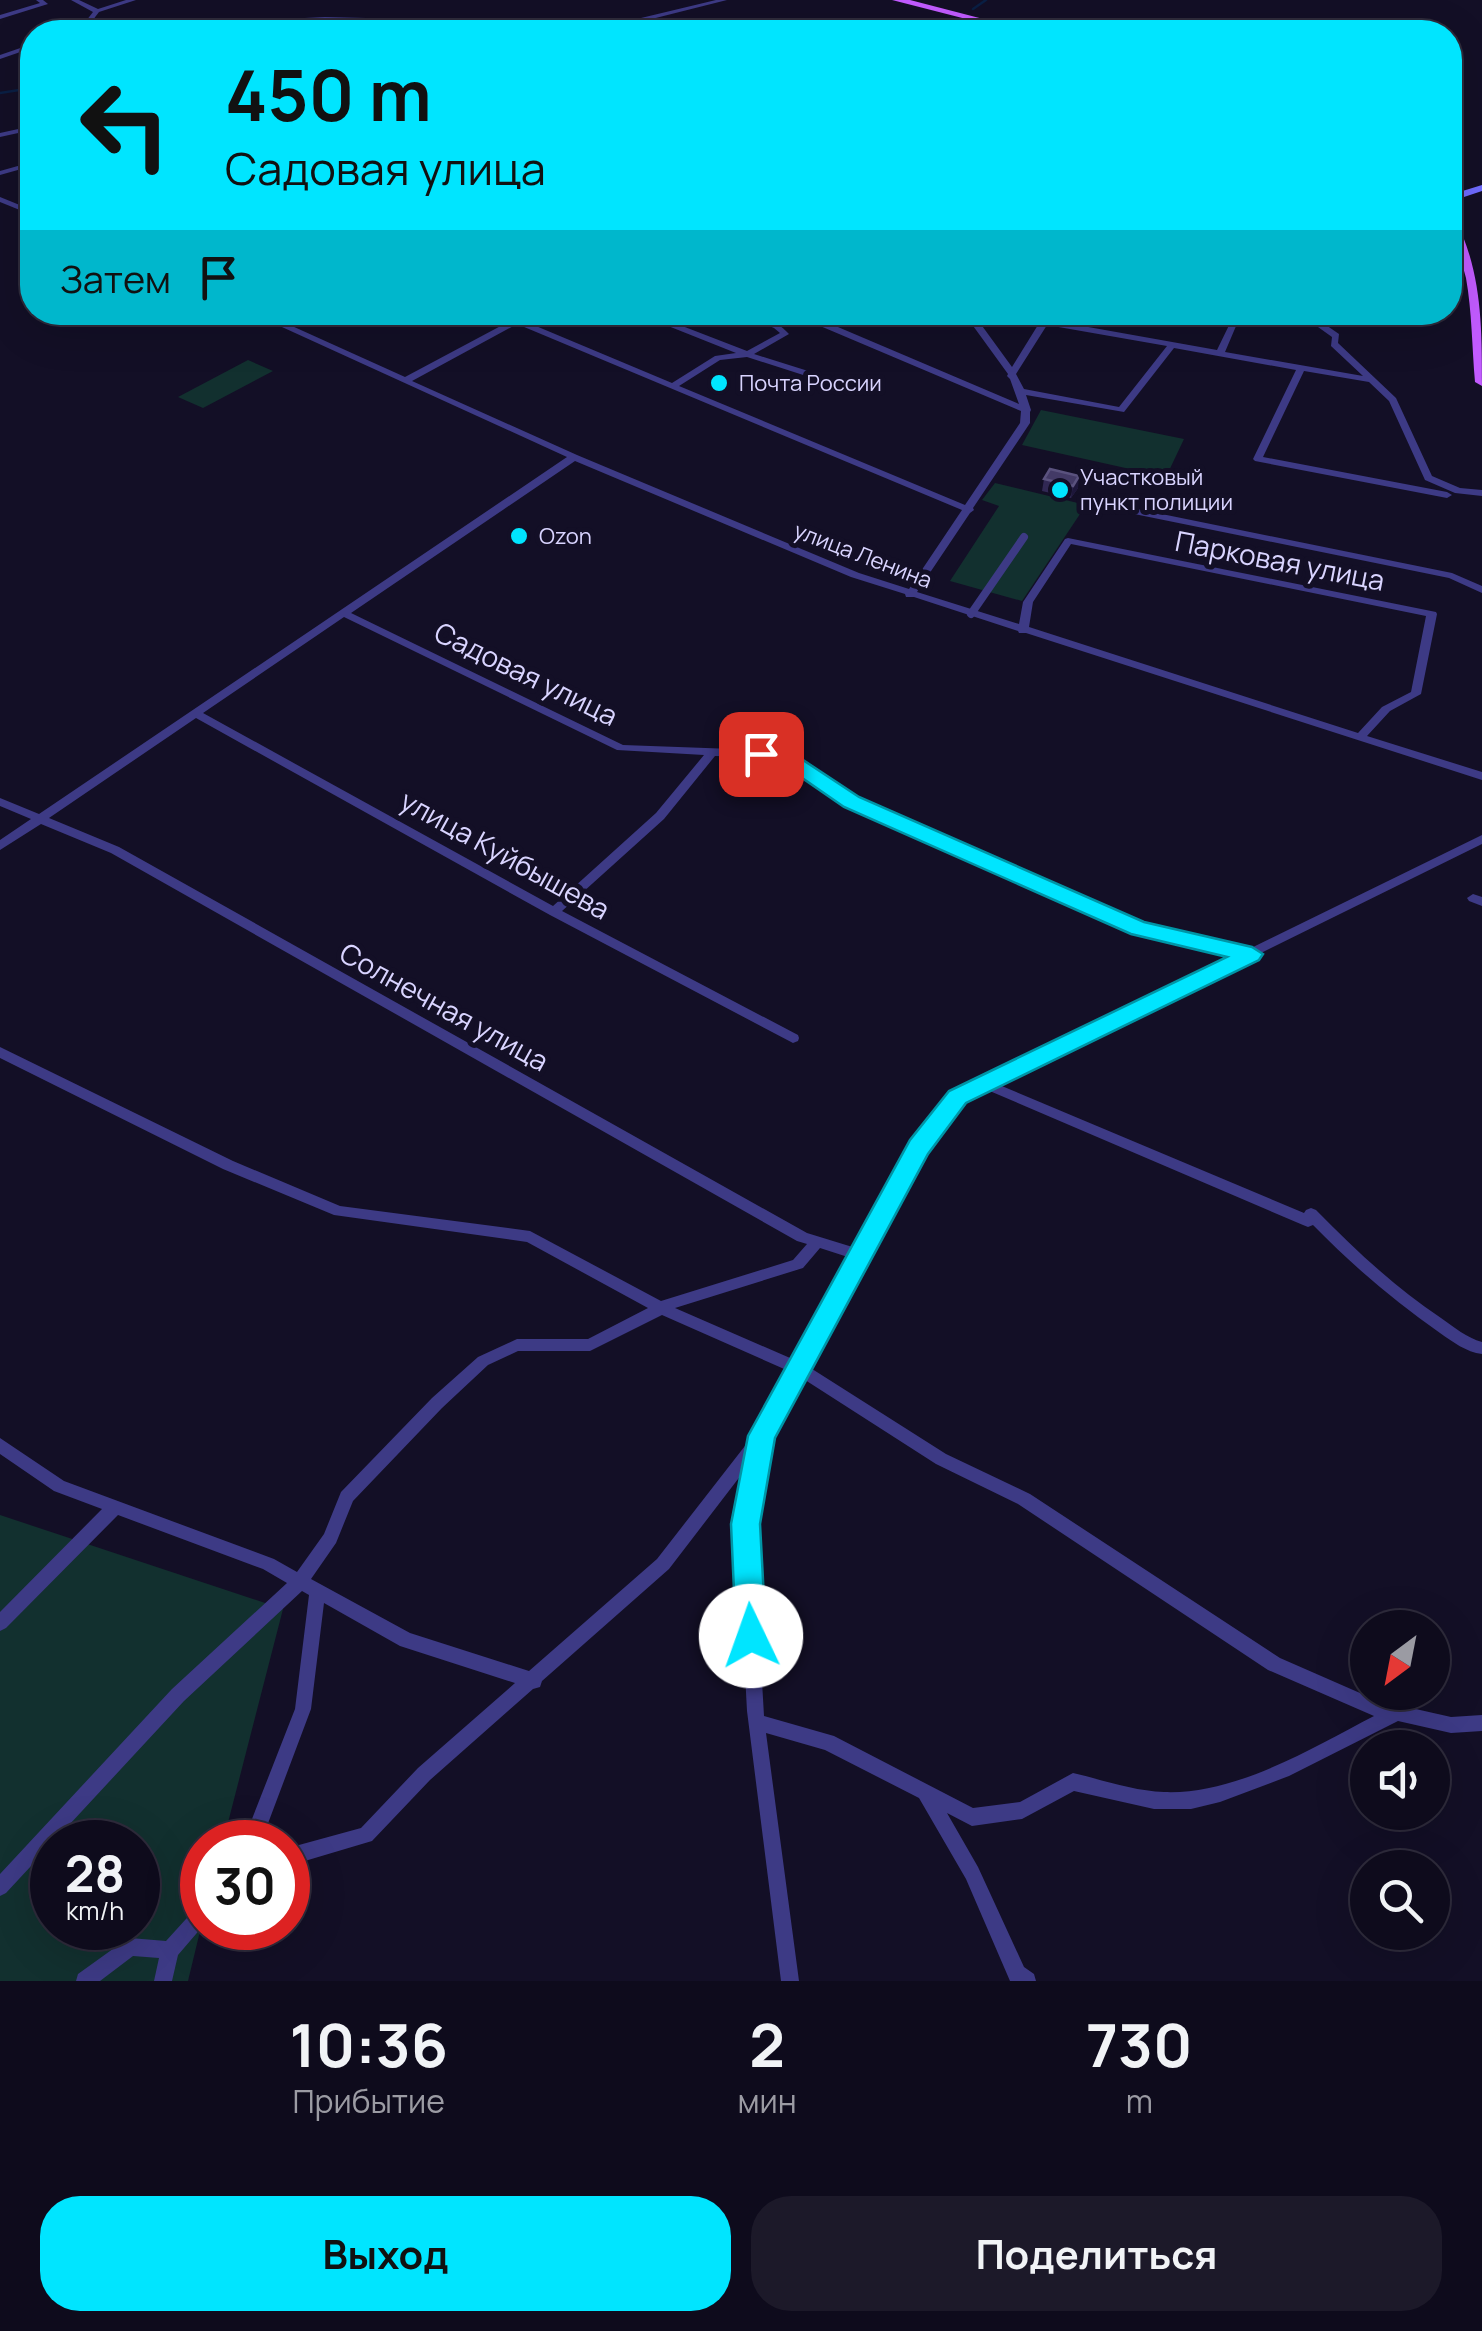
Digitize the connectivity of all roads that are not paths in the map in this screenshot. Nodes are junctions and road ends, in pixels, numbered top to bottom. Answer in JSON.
{"nodes":[{"id":1,"x":57,"y":0,"type":"edge"},
{"id":2,"x":74,"y":0,"type":"edge"},
{"id":3,"x":133,"y":0,"type":"edge"},
{"id":4,"x":724,"y":0,"type":"edge"},
{"id":5,"x":897,"y":0,"type":"edge"},
{"id":6,"x":42,"y":2,"type":"edge"},
{"id":7,"x":97,"y":11,"type":"junction"},
{"id":8,"x":0,"y":17,"type":"edge"},
{"id":9,"x":88,"y":20,"type":"edge"},
{"id":10,"x":288,"y":20,"type":"edge"},
{"id":11,"x":398,"y":20,"type":"edge"},
{"id":12,"x":641,"y":20,"type":"edge"},
{"id":13,"x":979,"y":20,"type":"edge"},
{"id":14,"x":1462,"y":238,"type":"edge"},
{"id":15,"x":282,"y":325,"type":"edge"},
{"id":16,"x":510,"y":325,"type":"edge"},
{"id":17,"x":527,"y":325,"type":"edge"},
{"id":18,"x":671,"y":325,"type":"edge"},
{"id":19,"x":772,"y":325,"type":"edge"},
{"id":20,"x":826,"y":325,"type":"edge"},
{"id":21,"x":976,"y":325,"type":"edge"},
{"id":22,"x":1043,"y":325,"type":"edge"},
{"id":23,"x":1083,"y":325,"type":"edge"},
{"id":24,"x":1234,"y":325,"type":"edge"},
{"id":25,"x":1323,"y":325,"type":"edge"},
{"id":26,"x":1172,"y":345,"type":"junction"},
{"id":27,"x":1220,"y":353,"type":"junction"},
{"id":28,"x":747,"y":354,"type":"junction"},
{"id":29,"x":1301,"y":368,"type":"junction"},
{"id":30,"x":1011,"y":376,"type":"junction"},
{"id":31,"x":1368,"y":380,"type":"junction"},
{"id":32,"x":405,"y":381,"type":"junction"},
{"id":33,"x":1482,"y":382,"type":"edge"},
{"id":34,"x":673,"y":386,"type":"junction"},
{"id":35,"x":856,"y":389,"type":"dead end"},
{"id":36,"x":1022,"y":391,"type":"junction"},
{"id":37,"x":1027,"y":410,"type":"junction"},
{"id":38,"x":574,"y":457,"type":"junction"},
{"id":39,"x":1482,"y":493,"type":"edge"},
{"id":40,"x":1447,"y":495,"type":"dead end"},
{"id":41,"x":1088,"y":502,"type":"dead end"},
{"id":42,"x":969,"y":510,"type":"junction"},
{"id":43,"x":1024,"y":537,"type":"dead end"},
{"id":44,"x":1482,"y":590,"type":"edge"},
{"id":45,"x":910,"y":595,"type":"junction"},
{"id":46,"x":344,"y":613,"type":"junction"},
{"id":47,"x":970,"y":614,"type":"junction"},
{"id":48,"x":1023,"y":631,"type":"junction"},
{"id":49,"x":195,"y":713,"type":"junction"},
{"id":50,"x":1360,"y":737,"type":"junction"},
{"id":51,"x":712,"y":752,"type":"junction"},
{"id":52,"x":1482,"y":776,"type":"edge"},
{"id":53,"x":0,"y":802,"type":"edge"},
{"id":54,"x":39,"y":820,"type":"junction"},
{"id":55,"x":1482,"y":839,"type":"edge"},
{"id":56,"x":0,"y":846,"type":"edge"},
{"id":57,"x":554,"y":912,"type":"junction"},
{"id":58,"x":1252,"y":954,"type":"junction"},
{"id":59,"x":793,"y":1038,"type":"dead end"},
{"id":60,"x":0,"y":1052,"type":"edge"},
{"id":61,"x":986,"y":1084,"type":"junction"},
{"id":62,"x":817,"y":1242,"type":"junction"},
{"id":63,"x":862,"y":1256,"type":"junction"},
{"id":64,"x":661,"y":1308,"type":"junction"},
{"id":65,"x":1482,"y":1348,"type":"edge"},
{"id":66,"x":800,"y":1370,"type":"junction"},
{"id":67,"x":762,"y":1436,"type":"junction"},
{"id":68,"x":0,"y":1445,"type":"edge"},
{"id":69,"x":113,"y":1509,"type":"junction"},
{"id":70,"x":299,"y":1583,"type":"junction"},
{"id":71,"x":317,"y":1594,"type":"junction"},
{"id":72,"x":0,"y":1623,"type":"edge"},
{"id":73,"x":534,"y":1681,"type":"junction"},
{"id":74,"x":1397,"y":1713,"type":"junction"},
{"id":75,"x":757,"y":1722,"type":"junction"},
{"id":76,"x":1482,"y":1722,"type":"edge"},
{"id":77,"x":925,"y":1792,"type":"junction"},
{"id":78,"x":261,"y":1820,"type":"edge"},
{"id":79,"x":310,"y":1850,"type":"edge"},
{"id":80,"x":0,"y":1887,"type":"edge"},
{"id":81,"x":180,"y":1939,"type":"edge"},
{"id":82,"x":170,"y":1950,"type":"junction"},
{"id":83,"x":85,"y":1981,"type":"edge"},
{"id":84,"x":163,"y":1981,"type":"edge"},
{"id":85,"x":790,"y":1981,"type":"edge"},
{"id":86,"x":1027,"y":1981,"type":"edge"}],
"edges":[{"from":1,"to":6,"type":"street"},
{"from":2,"to":7,"type":"street"},
{"from":3,"to":7,"type":"street"},
{"from":4,"to":12,"type":"street"},
{"from":5,"to":13,"type":"main road"},
{"from":6,"to":8,"type":"street"},
{"from":7,"to":9,"type":"street"},
{"from":10,"to":11,"type":"street"},
{"from":14,"to":33,"type":"main road"},
{"from":15,"to":32,"type":"street","name":"улица Ленина"},
{"from":16,"to":32,"type":"street"},
{"from":17,"to":34,"type":"street"},
{"from":18,"to":28,"type":"street"},
{"from":19,"to":28,"type":"street"},
{"from":20,"to":37,"type":"street"},
{"from":21,"to":30,"type":"street"},
{"from":22,"to":30,"type":"street"},
{"from":23,"to":26,"type":"street"},
{"from":24,"to":27,"type":"street"},
{"from":25,"to":31,"type":"street"},
{"from":26,"to":27,"type":"street"},
{"from":26,"to":36,"type":"street"},
{"from":27,"to":29,"type":"street"},
{"from":28,"to":34,"type":"street"},
{"from":28,"to":35,"type":"street"},
{"from":29,"to":31,"type":"street"},
{"from":29,"to":40,"type":"street"},
{"from":30,"to":36,"type":"street"},
{"from":31,"to":39,"type":"street"},
{"from":32,"to":38,"type":"street","name":"улица Ленина"},
{"from":34,"to":42,"type":"street"},
{"from":36,"to":37,"type":"street"},
{"from":37,"to":42,"type":"street"},
{"from":38,"to":45,"type":"street","name":"улица Ленина"},
{"from":38,"to":46,"type":"street"},
{"from":41,"to":44,"type":"street","name":"Парковая улица"},
{"from":42,"to":45,"type":"street"},
{"from":43,"to":47,"type":"street"},
{"from":45,"to":47,"type":"street","name":"улица Ленина"},
{"from":46,"to":49,"type":"street"},
{"from":46,"to":51,"type":"street","name":"Садовая улица"},
{"from":47,"to":48,"type":"street","name":"улица Ленина"},
{"from":48,"to":50,"type":"street","name":"улица Ленина"},
{"from":48,"to":50,"type":"street","name":"Парковая улица"},
{"from":49,"to":54,"type":"street"},
{"from":49,"to":57,"type":"street","name":"улица Куйбышева"},
{"from":50,"to":52,"type":"street","name":"улица Ленина"},
{"from":51,"to":57,"type":"street"},
{"from":51,"to":58,"type":"street","name":"Садовая улица"},
{"from":53,"to":54,"type":"street","name":"Солнечная улица"},
{"from":54,"to":56,"type":"street"},
{"from":54,"to":62,"type":"street","name":"Солнечная улица"},
{"from":55,"to":58,"type":"street"},
{"from":57,"to":59,"type":"street","name":"улица Куйбышева"},
{"from":58,"to":61,"type":"street"},
{"from":60,"to":64,"type":"street"},
{"from":61,"to":63,"type":"street"},
{"from":61,"to":65,"type":"street"},
{"from":62,"to":63,"type":"street","name":"Солнечная улица"},
{"from":62,"to":64,"type":"street"},
{"from":63,"to":66,"type":"street"},
{"from":64,"to":66,"type":"street"},
{"from":64,"to":70,"type":"street"},
{"from":66,"to":67,"type":"street"},
{"from":66,"to":74,"type":"street"},
{"from":67,"to":73,"type":"street"},
{"from":67,"to":75,"type":"street"},
{"from":68,"to":69,"type":"street"},
{"from":69,"to":70,"type":"street"},
{"from":69,"to":72,"type":"street"},
{"from":70,"to":71,"type":"street"},
{"from":70,"to":80,"type":"street"},
{"from":71,"to":73,"type":"street"},
{"from":71,"to":78,"type":"street"},
{"from":73,"to":79,"type":"street"},
{"from":74,"to":76,"type":"street"},
{"from":74,"to":77,"type":"street"},
{"from":75,"to":77,"type":"street"},
{"from":75,"to":85,"type":"street"},
{"from":77,"to":86,"type":"street"},
{"from":81,"to":82,"type":"street"},
{"from":82,"to":83,"type":"street"},
{"from":82,"to":84,"type":"street"}]}
